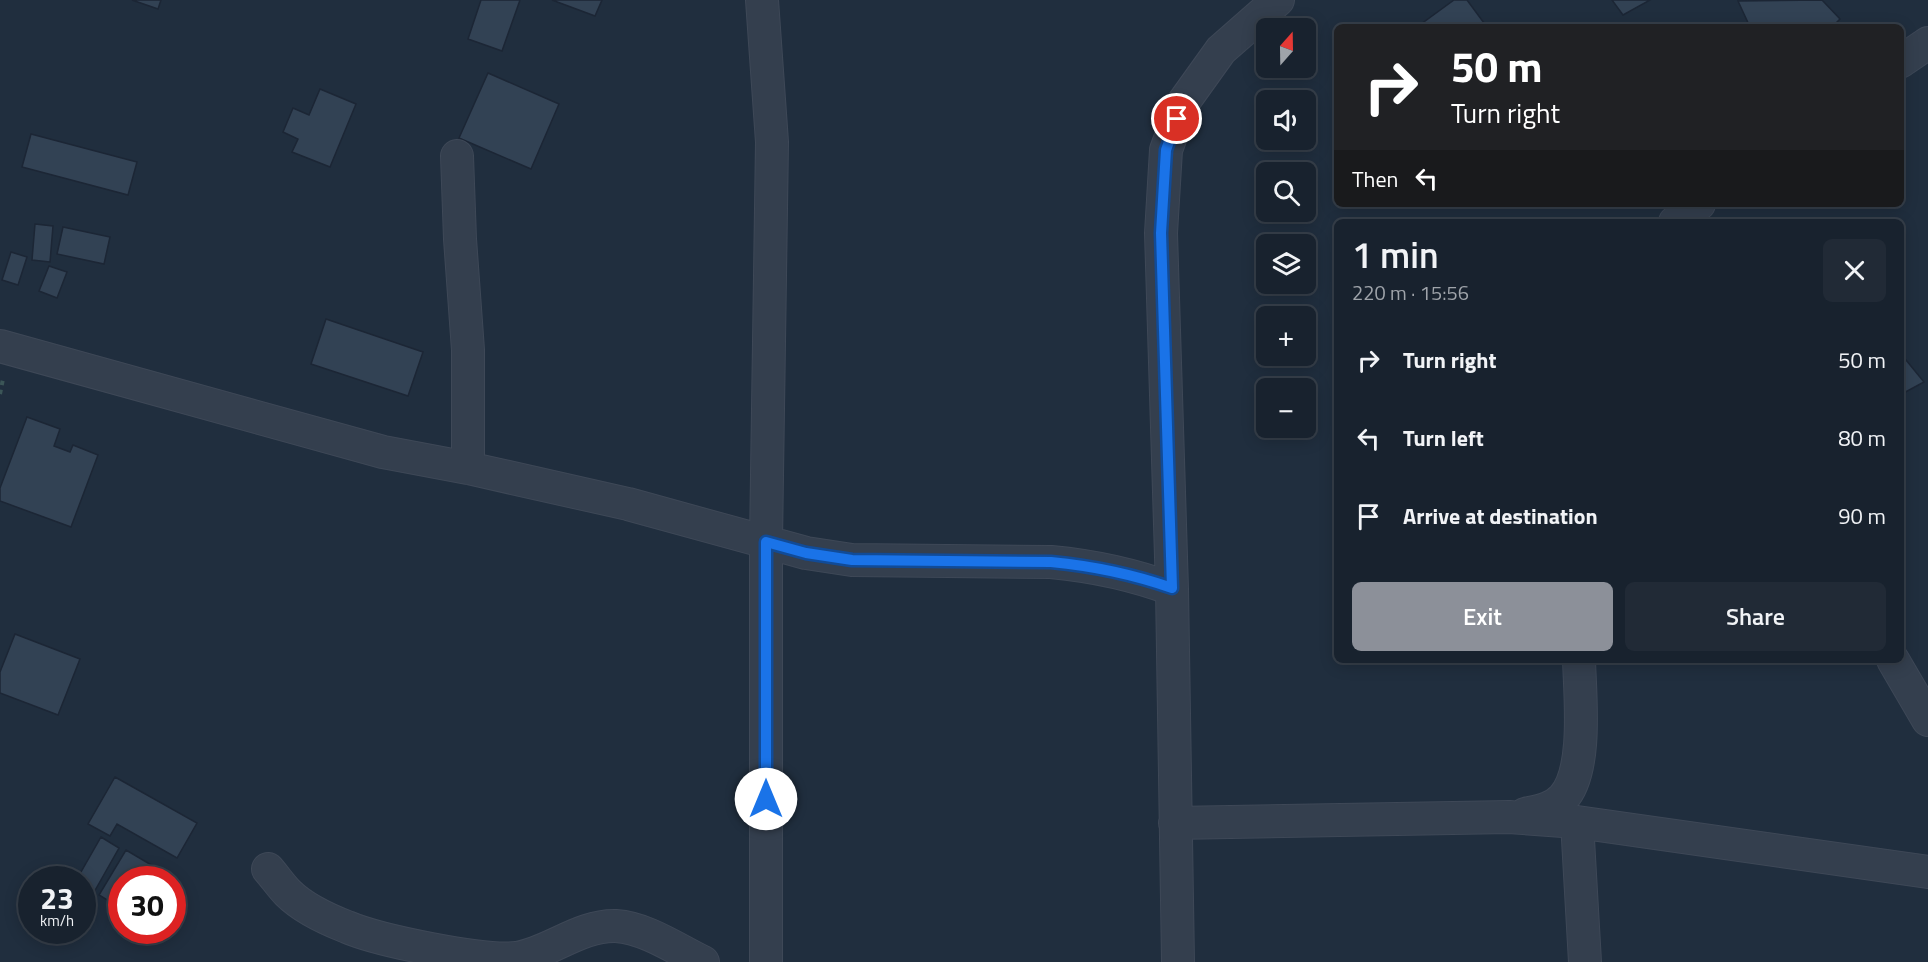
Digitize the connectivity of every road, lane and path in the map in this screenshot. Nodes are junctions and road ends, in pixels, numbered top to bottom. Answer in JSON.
{"nodes":[{"id":1,"x":762,"y":0,"type":"edge"},
{"id":2,"x":1278,"y":0,"type":"edge"},
{"id":3,"x":1928,"y":43,"type":"edge"},
{"id":4,"x":1904,"y":60,"type":"edge"},
{"id":5,"x":457,"y":156,"type":"dead end"},
{"id":6,"x":1695,"y":207,"type":"edge"},
{"id":7,"x":1679,"y":219,"type":"edge"},
{"id":8,"x":0,"y":346,"type":"edge"},
{"id":9,"x":468,"y":468,"type":"junction"},
{"id":10,"x":766,"y":542,"type":"junction"},
{"id":11,"x":1172,"y":588,"type":"junction"},
{"id":12,"x":1579,"y":663,"type":"edge"},
{"id":13,"x":1895,"y":663,"type":"edge"},
{"id":14,"x":1928,"y":720,"type":"edge"},
{"id":15,"x":1509,"y":817,"type":"junction"},
{"id":16,"x":1577,"y":822,"type":"junction"},
{"id":17,"x":1174,"y":823,"type":"junction"},
{"id":18,"x":268,"y":869,"type":"dead end"},
{"id":19,"x":1928,"y":872,"type":"edge"},
{"id":20,"x":704,"y":962,"type":"edge"},
{"id":21,"x":766,"y":962,"type":"edge"},
{"id":22,"x":1178,"y":962,"type":"edge"},
{"id":23,"x":1586,"y":962,"type":"edge"}],
"edges":[{"from":1,"to":10,"type":"street"},
{"from":2,"to":11,"type":"street"},
{"from":3,"to":4,"type":"street"},
{"from":5,"to":9,"type":"street"},
{"from":6,"to":7,"type":"street"},
{"from":8,"to":9,"type":"street"},
{"from":9,"to":10,"type":"street"},
{"from":10,"to":11,"type":"street"},
{"from":10,"to":21,"type":"street"},
{"from":11,"to":17,"type":"street"},
{"from":12,"to":15,"type":"street"},
{"from":13,"to":14,"type":"street"},
{"from":15,"to":16,"type":"street"},
{"from":15,"to":17,"type":"street"},
{"from":16,"to":19,"type":"street"},
{"from":16,"to":23,"type":"street"},
{"from":17,"to":22,"type":"street"},
{"from":18,"to":20,"type":"street"}]}
